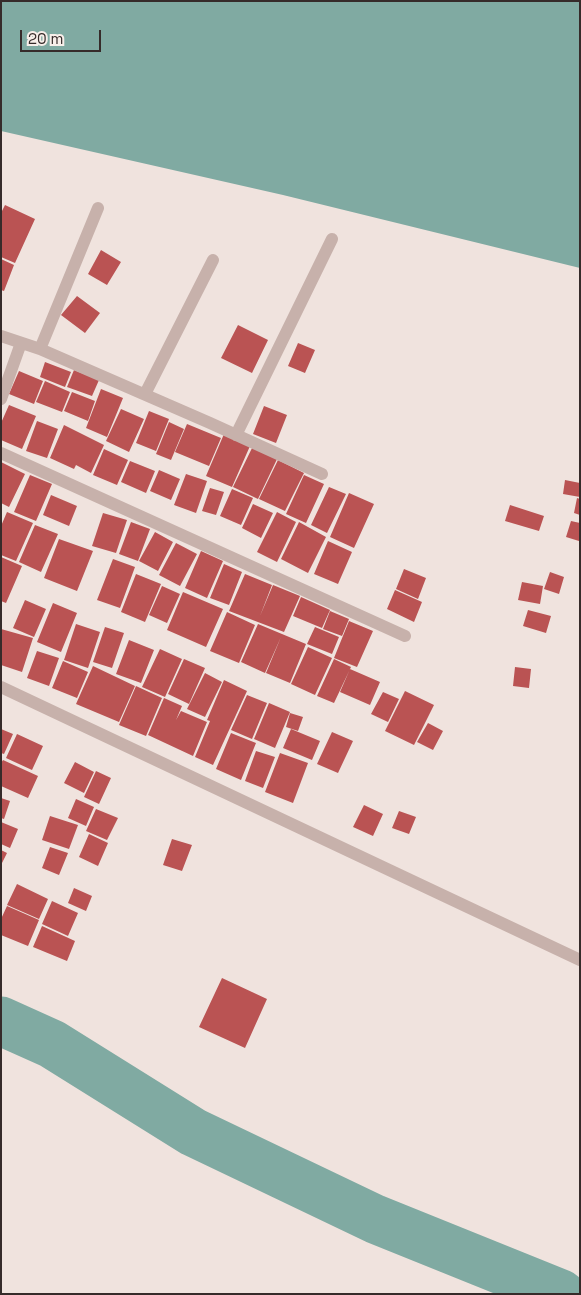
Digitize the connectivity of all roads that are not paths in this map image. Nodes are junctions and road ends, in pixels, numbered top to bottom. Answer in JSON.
{"nodes":[{"id":1,"x":98,"y":208,"type":"dead end"},
{"id":2,"x":332,"y":239,"type":"dead end"},
{"id":3,"x":213,"y":260,"type":"dead end"},
{"id":4,"x":1,"y":336,"type":"edge"},
{"id":5,"x":21,"y":343,"type":"junction"},
{"id":6,"x":40,"y":349,"type":"junction"},
{"id":7,"x":145,"y":394,"type":"junction"},
{"id":8,"x":1,"y":399,"type":"edge"},
{"id":9,"x":236,"y":435,"type":"junction"},
{"id":10,"x":1,"y":453,"type":"edge"},
{"id":11,"x":322,"y":474,"type":"dead end"},
{"id":12,"x":405,"y":636,"type":"dead end"},
{"id":13,"x":1,"y":688,"type":"edge"},
{"id":14,"x":580,"y":960,"type":"edge"}],
"edges":[{"from":1,"to":6,"type":"street"},
{"from":2,"to":9,"type":"street"},
{"from":3,"to":7,"type":"street"},
{"from":4,"to":5,"type":"street"},
{"from":5,"to":6,"type":"street"},
{"from":5,"to":8,"type":"street"},
{"from":6,"to":7,"type":"street"},
{"from":7,"to":9,"type":"street"},
{"from":9,"to":11,"type":"street"},
{"from":10,"to":12,"type":"street"},
{"from":13,"to":14,"type":"street"}]}
